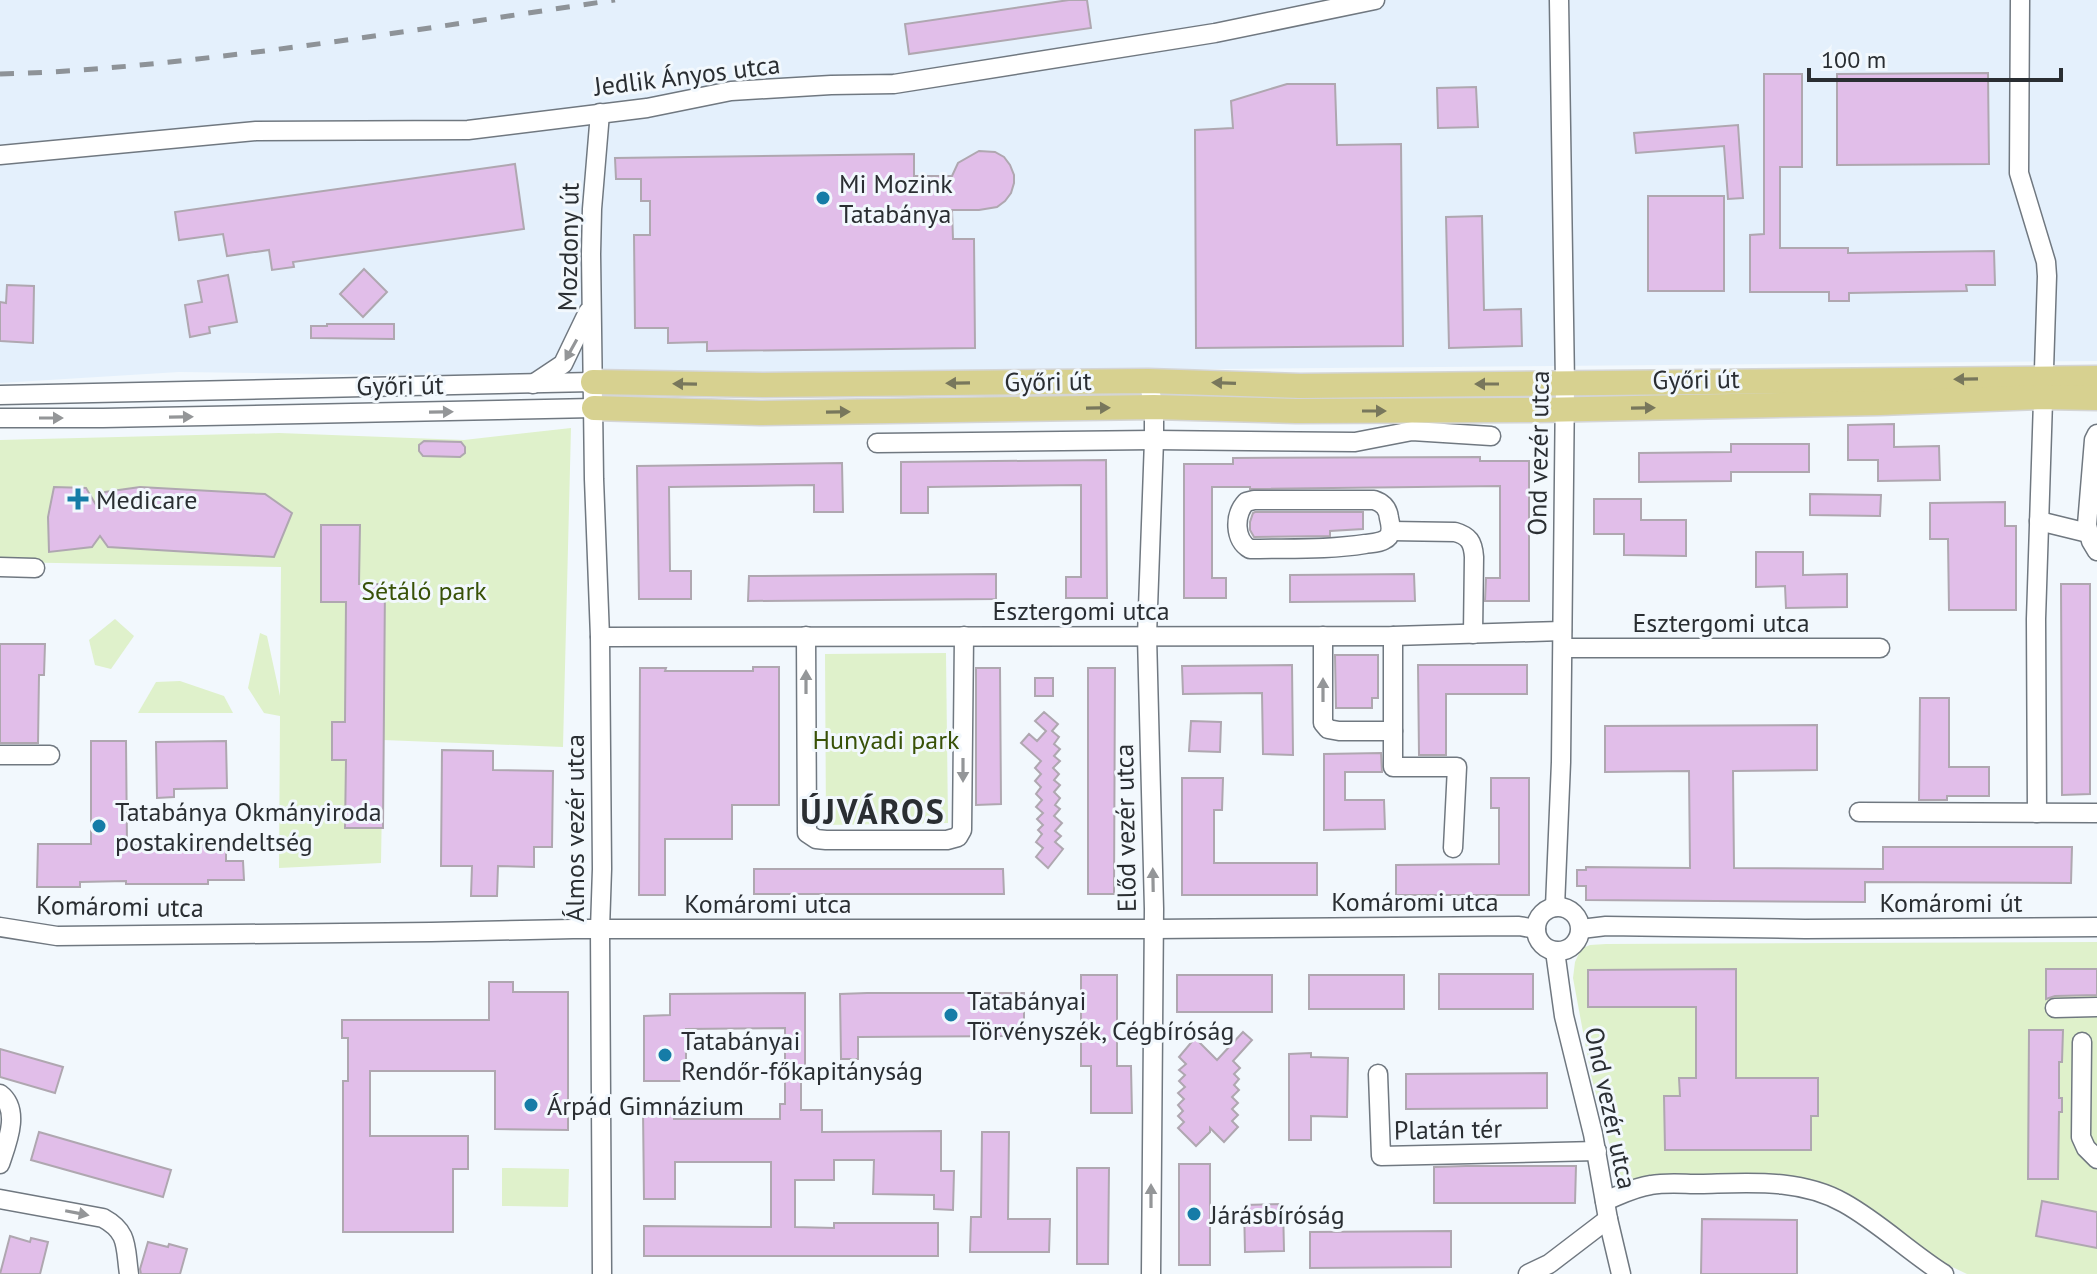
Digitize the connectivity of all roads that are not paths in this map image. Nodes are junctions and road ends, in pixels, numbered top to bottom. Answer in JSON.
{"nodes":[{"id":1,"x":1375,"y":0,"type":"edge"},
{"id":2,"x":1559,"y":0,"type":"edge"},
{"id":3,"x":2020,"y":0,"type":"edge"},
{"id":4,"x":600,"y":113,"type":"junction"},
{"id":5,"x":0,"y":155,"type":"edge"},
{"id":6,"x":592,"y":302,"type":"junction"},
{"id":7,"x":2097,"y":378,"type":"edge"},
{"id":8,"x":1148,"y":381,"type":"junction"},
{"id":9,"x":593,"y":382,"type":"junction"},
{"id":10,"x":533,"y":384,"type":"junction"},
{"id":11,"x":1565,"y":384,"type":"junction"},
{"id":12,"x":2044,"y":388,"type":"junction"},
{"id":13,"x":0,"y":395,"type":"edge"},
{"id":14,"x":2097,"y":398,"type":"edge"},
{"id":15,"x":1154,"y":407,"type":"junction"},
{"id":16,"x":594,"y":408,"type":"junction"},
{"id":17,"x":1565,"y":409,"type":"junction"},
{"id":18,"x":0,"y":418,"type":"edge"},
{"id":19,"x":2097,"y":434,"type":"edge"},
{"id":20,"x":1491,"y":436,"type":"dead end"},
{"id":21,"x":1154,"y":440,"type":"junction"},
{"id":22,"x":877,"y":443,"type":"dead end"},
{"id":23,"x":2039,"y":521,"type":"junction"},
{"id":24,"x":1391,"y":531,"type":"junction"},
{"id":25,"x":2088,"y":533,"type":"junction"},
{"id":26,"x":2097,"y":551,"type":"edge"},
{"id":27,"x":0,"y":567,"type":"edge"},
{"id":28,"x":35,"y":568,"type":"dead end"},
{"id":29,"x":1473,"y":634,"type":"junction"},
{"id":30,"x":806,"y":636,"type":"junction"},
{"id":31,"x":964,"y":636,"type":"junction"},
{"id":32,"x":1147,"y":636,"type":"junction"},
{"id":33,"x":1323,"y":636,"type":"junction"},
{"id":34,"x":1393,"y":636,"type":"junction"},
{"id":35,"x":600,"y":637,"type":"junction"},
{"id":36,"x":1563,"y":639,"type":"junction"},
{"id":37,"x":1880,"y":648,"type":"dead end"},
{"id":38,"x":1393,"y":731,"type":"junction"},
{"id":39,"x":0,"y":755,"type":"edge"},
{"id":40,"x":50,"y":755,"type":"dead end"},
{"id":41,"x":1859,"y":812,"type":"dead end"},
{"id":42,"x":2037,"y":813,"type":"junction"},
{"id":43,"x":2097,"y":813,"type":"edge"},
{"id":44,"x":1453,"y":848,"type":"dead end"},
{"id":45,"x":1555,"y":907,"type":"junction"},
{"id":46,"x":0,"y":927,"type":"edge"},
{"id":47,"x":2097,"y":927,"type":"edge"},
{"id":48,"x":600,"y":929,"type":"junction"},
{"id":49,"x":1153,"y":929,"type":"junction"},
{"id":50,"x":1536,"y":929,"type":"junction"},
{"id":51,"x":1581,"y":929,"type":"junction"},
{"id":52,"x":1555,"y":951,"type":"junction"},
{"id":53,"x":2097,"y":1007,"type":"edge"},
{"id":54,"x":2055,"y":1008,"type":"dead end"},
{"id":55,"x":2082,"y":1042,"type":"dead end"},
{"id":56,"x":1378,"y":1074,"type":"dead end"},
{"id":57,"x":0,"y":1094,"type":"edge"},
{"id":58,"x":1597,"y":1151,"type":"junction"},
{"id":59,"x":2097,"y":1159,"type":"edge"},
{"id":60,"x":0,"y":1164,"type":"edge"},
{"id":61,"x":0,"y":1199,"type":"edge"},
{"id":62,"x":1606,"y":1210,"type":"junction"},
{"id":63,"x":129,"y":1274,"type":"edge"},
{"id":64,"x":602,"y":1274,"type":"edge"},
{"id":65,"x":1151,"y":1274,"type":"edge"},
{"id":66,"x":1528,"y":1274,"type":"edge"},
{"id":67,"x":1621,"y":1274,"type":"edge"},
{"id":68,"x":1944,"y":1274,"type":"edge"}],
"edges":[{"from":1,"to":4,"type":"street","name":"Jedlik Ányos utca"},
{"from":2,"to":11,"type":"street","name":"Ond vezér utca"},
{"from":3,"to":12,"type":"street"},
{"from":4,"to":5,"type":"street","name":"Jedlik Ányos utca"},
{"from":4,"to":6,"type":"street","name":"Mozdony út"},
{"from":6,"to":9,"type":"street","name":"Mozdony út"},
{"from":6,"to":10,"type":"street","one_way":true},
{"from":7,"to":12,"type":"main road","name":"Győri út"},
{"from":8,"to":9,"type":"main road","name":"Győri út","one_way":true},
{"from":11,"to":8,"type":"main road","name":"Győri út","one_way":true},
{"from":8,"to":15,"type":"street","name":"Előd vezér utca"},
{"from":9,"to":10,"type":"street","name":"Győri út"},
{"from":9,"to":16,"type":"street","name":"Álmos vezér utca"},
{"from":10,"to":13,"type":"street","name":"Győri út"},
{"from":12,"to":11,"type":"main road","name":"Győri út","one_way":true},
{"from":11,"to":17,"type":"street","name":"Ond vezér utca"},
{"from":12,"to":14,"type":"main road","name":"Győri út"},
{"from":17,"to":12,"type":"main road","name":"Győri út","one_way":true},
{"from":12,"to":23,"type":"street"},
{"from":16,"to":15,"type":"main road","name":"Győri út","one_way":true},
{"from":15,"to":17,"type":"main road","name":"Győri út","one_way":true},
{"from":15,"to":21,"type":"street","name":"Előd vezér utca"},
{"from":18,"to":16,"type":"street","name":"Győri út","one_way":true},
{"from":16,"to":35,"type":"street","name":"Álmos vezér utca"},
{"from":17,"to":36,"type":"street","name":"Ond vezér utca"},
{"from":19,"to":25,"type":"street"},
{"from":20,"to":21,"type":"street"},
{"from":21,"to":22,"type":"street"},
{"from":21,"to":32,"type":"street","name":"Előd vezér utca"},
{"from":23,"to":25,"type":"street"},
{"from":23,"to":42,"type":"street"},
{"from":24,"to":24,"type":"street"},
{"from":24,"to":29,"type":"street"},
{"from":25,"to":26,"type":"street"},
{"from":27,"to":28,"type":"street"},
{"from":29,"to":34,"type":"street","name":"Esztergomi utca"},
{"from":29,"to":36,"type":"street","name":"Esztergomi utca"},
{"from":30,"to":31,"type":"street","name":"Esztergomi utca"},
{"from":31,"to":30,"type":"street","one_way":true},
{"from":30,"to":35,"type":"street","name":"Esztergomi utca"},
{"from":31,"to":32,"type":"street","name":"Esztergomi utca"},
{"from":32,"to":33,"type":"street","name":"Esztergomi utca"},
{"from":49,"to":32,"type":"street","name":"Előd vezér utca","one_way":true},
{"from":33,"to":34,"type":"street","name":"Esztergomi utca"},
{"from":38,"to":33,"type":"street","one_way":true},
{"from":34,"to":38,"type":"street"},
{"from":35,"to":48,"type":"street","name":"Álmos vezér utca"},
{"from":36,"to":37,"type":"street","name":"Esztergomi utca"},
{"from":36,"to":45,"type":"street","name":"Ond vezér utca"},
{"from":38,"to":44,"type":"street"},
{"from":39,"to":40,"type":"street"},
{"from":41,"to":42,"type":"street"},
{"from":42,"to":43,"type":"street"},
{"from":45,"to":50,"type":"street"},
{"from":45,"to":51,"type":"street"},
{"from":46,"to":48,"type":"street","name":"Komáromi utca"},
{"from":47,"to":51,"type":"street","name":"Komáromi út"},
{"from":48,"to":49,"type":"street","name":"Komáromi utca"},
{"from":48,"to":64,"type":"street","name":"Álmos vezér utca"},
{"from":49,"to":50,"type":"street","name":"Komáromi utca"},
{"from":65,"to":49,"type":"street","name":"Előd vezér utca","one_way":true},
{"from":50,"to":52,"type":"street"},
{"from":51,"to":52,"type":"street"},
{"from":52,"to":58,"type":"street","name":"Ond vezér utca"},
{"from":53,"to":54,"type":"street"},
{"from":55,"to":59,"type":"street"},
{"from":56,"to":58,"type":"street","name":"Platán tér"},
{"from":57,"to":60,"type":"street"},
{"from":58,"to":62,"type":"street","name":"Ond vezér utca"},
{"from":61,"to":63,"type":"street","one_way":true},
{"from":62,"to":66,"type":"street"},
{"from":62,"to":67,"type":"street","name":"Ond vezér utca"},
{"from":62,"to":68,"type":"street"}]}
